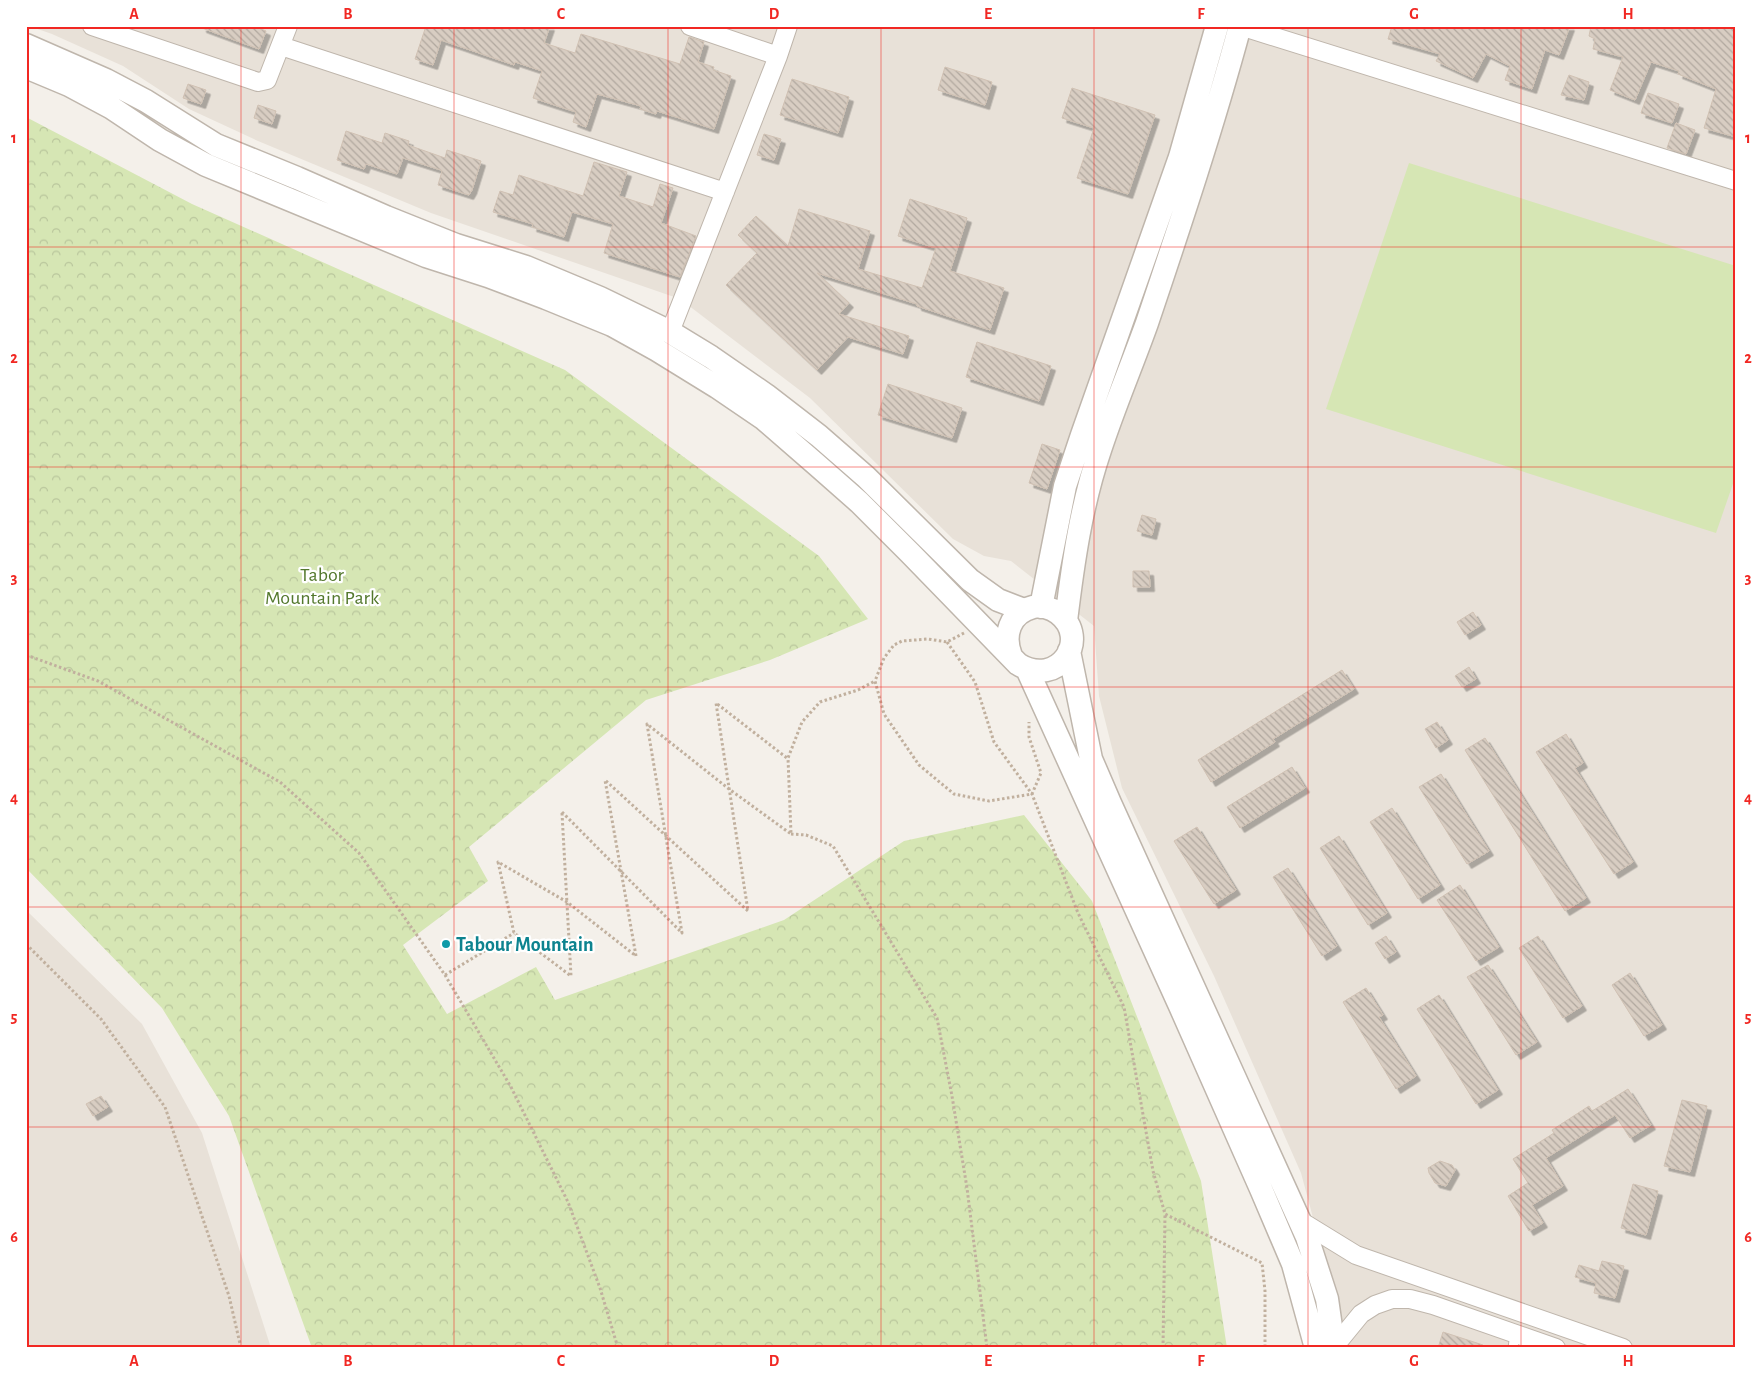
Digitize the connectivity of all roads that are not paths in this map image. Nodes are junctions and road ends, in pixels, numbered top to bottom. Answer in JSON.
{"nodes":[{"id":1,"x":92,"y":26,"type":"edge"},
{"id":2,"x":288,"y":26,"type":"edge"},
{"id":3,"x":690,"y":26,"type":"edge"},
{"id":4,"x":788,"y":26,"type":"edge"},
{"id":5,"x":1217,"y":26,"type":"edge"},
{"id":6,"x":1240,"y":26,"type":"edge"},
{"id":7,"x":26,"y":44,"type":"edge"},
{"id":8,"x":281,"y":46,"type":"junction"},
{"id":9,"x":778,"y":56,"type":"junction"},
{"id":10,"x":26,"y":67,"type":"edge"},
{"id":11,"x":1736,"y":181,"type":"edge"},
{"id":12,"x":725,"y":192,"type":"junction"},
{"id":13,"x":670,"y":332,"type":"junction"},
{"id":14,"x":1032,"y":608,"type":"junction"},
{"id":15,"x":1066,"y":621,"type":"junction"},
{"id":16,"x":1069,"y":652,"type":"junction"},
{"id":17,"x":1019,"y":662,"type":"junction"},
{"id":18,"x":1299,"y":1220,"type":"junction"},
{"id":19,"x":1515,"y":1311,"type":"junction"},
{"id":20,"x":1514,"y":1341,"type":"edge"},
{"id":21,"x":1316,"y":1348,"type":"edge"},
{"id":22,"x":1334,"y":1348,"type":"edge"},
{"id":23,"x":1556,"y":1348,"type":"edge"},
{"id":24,"x":1623,"y":1348,"type":"edge"}],
"edges":[{"from":1,"to":8,"type":"street"},
{"from":2,"to":8,"type":"street"},
{"from":3,"to":9,"type":"street"},
{"from":4,"to":9,"type":"street"},
{"from":5,"to":14,"type":"street"},
{"from":6,"to":11,"type":"street"},
{"from":6,"to":15,"type":"street"},
{"from":7,"to":13,"type":"street"},
{"from":8,"to":12,"type":"street"},
{"from":9,"to":12,"type":"street"},
{"from":10,"to":17,"type":"street"},
{"from":12,"to":13,"type":"street"},
{"from":13,"to":14,"type":"street"},
{"from":14,"to":15,"type":"street"},
{"from":14,"to":17,"type":"street"},
{"from":15,"to":16,"type":"street"},
{"from":16,"to":17,"type":"street"},
{"from":16,"to":18,"type":"street"},
{"from":17,"to":21,"type":"street"},
{"from":18,"to":19,"type":"street"},
{"from":18,"to":22,"type":"street"},
{"from":19,"to":20,"type":"street"},
{"from":19,"to":24,"type":"street"},
{"from":20,"to":22,"type":"street"},
{"from":20,"to":23,"type":"street"}]}
